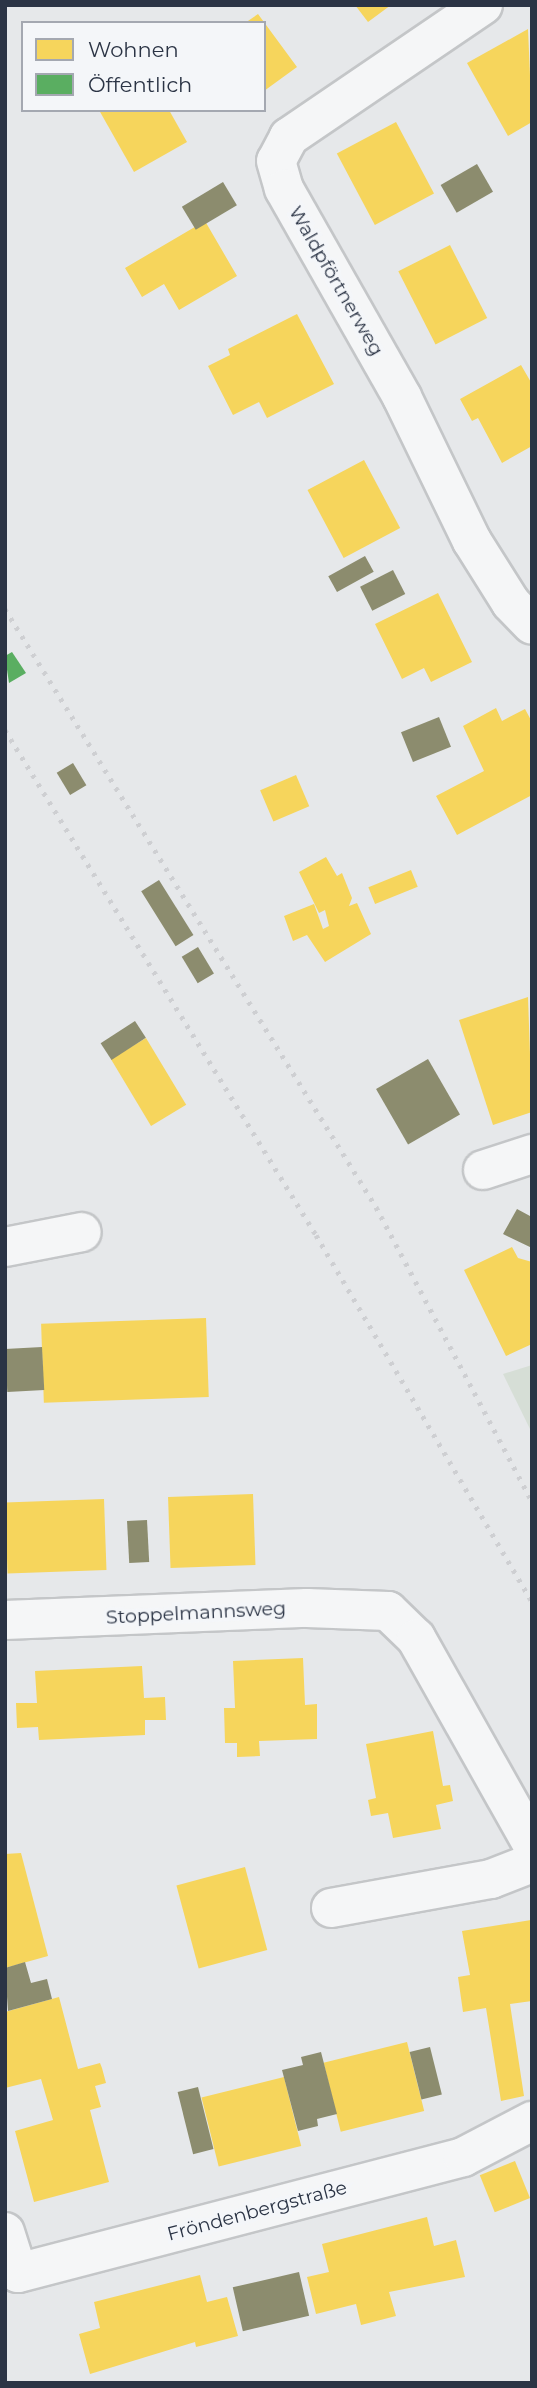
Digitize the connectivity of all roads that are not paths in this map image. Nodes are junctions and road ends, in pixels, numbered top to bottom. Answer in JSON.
{"nodes":[{"id":1,"x":483,"y":5,"type":"edge"},
{"id":2,"x":532,"y":625,"type":"edge"},
{"id":3,"x":532,"y":1154,"type":"edge"},
{"id":4,"x":483,"y":1170,"type":"dead end"},
{"id":5,"x":82,"y":1232,"type":"dead end"},
{"id":6,"x":5,"y":1247,"type":"edge"},
{"id":7,"x":5,"y":1620,"type":"edge"},
{"id":8,"x":532,"y":1844,"type":"edge"},
{"id":9,"x":532,"y":1863,"type":"edge"},
{"id":10,"x":331,"y":1908,"type":"dead end"},
{"id":11,"x":532,"y":2121,"type":"edge"},
{"id":12,"x":5,"y":2232,"type":"edge"}],
"edges":[{"from":1,"to":2,"type":"street","name":"Waldpförtnerweg"},
{"from":3,"to":4,"type":"street"},
{"from":5,"to":6,"type":"street"},
{"from":7,"to":8,"type":"street","name":"Stoppelmannsweg"},
{"from":9,"to":10,"type":"street"},
{"from":11,"to":12,"type":"street","name":"Fröndenbergstraße"}]}
